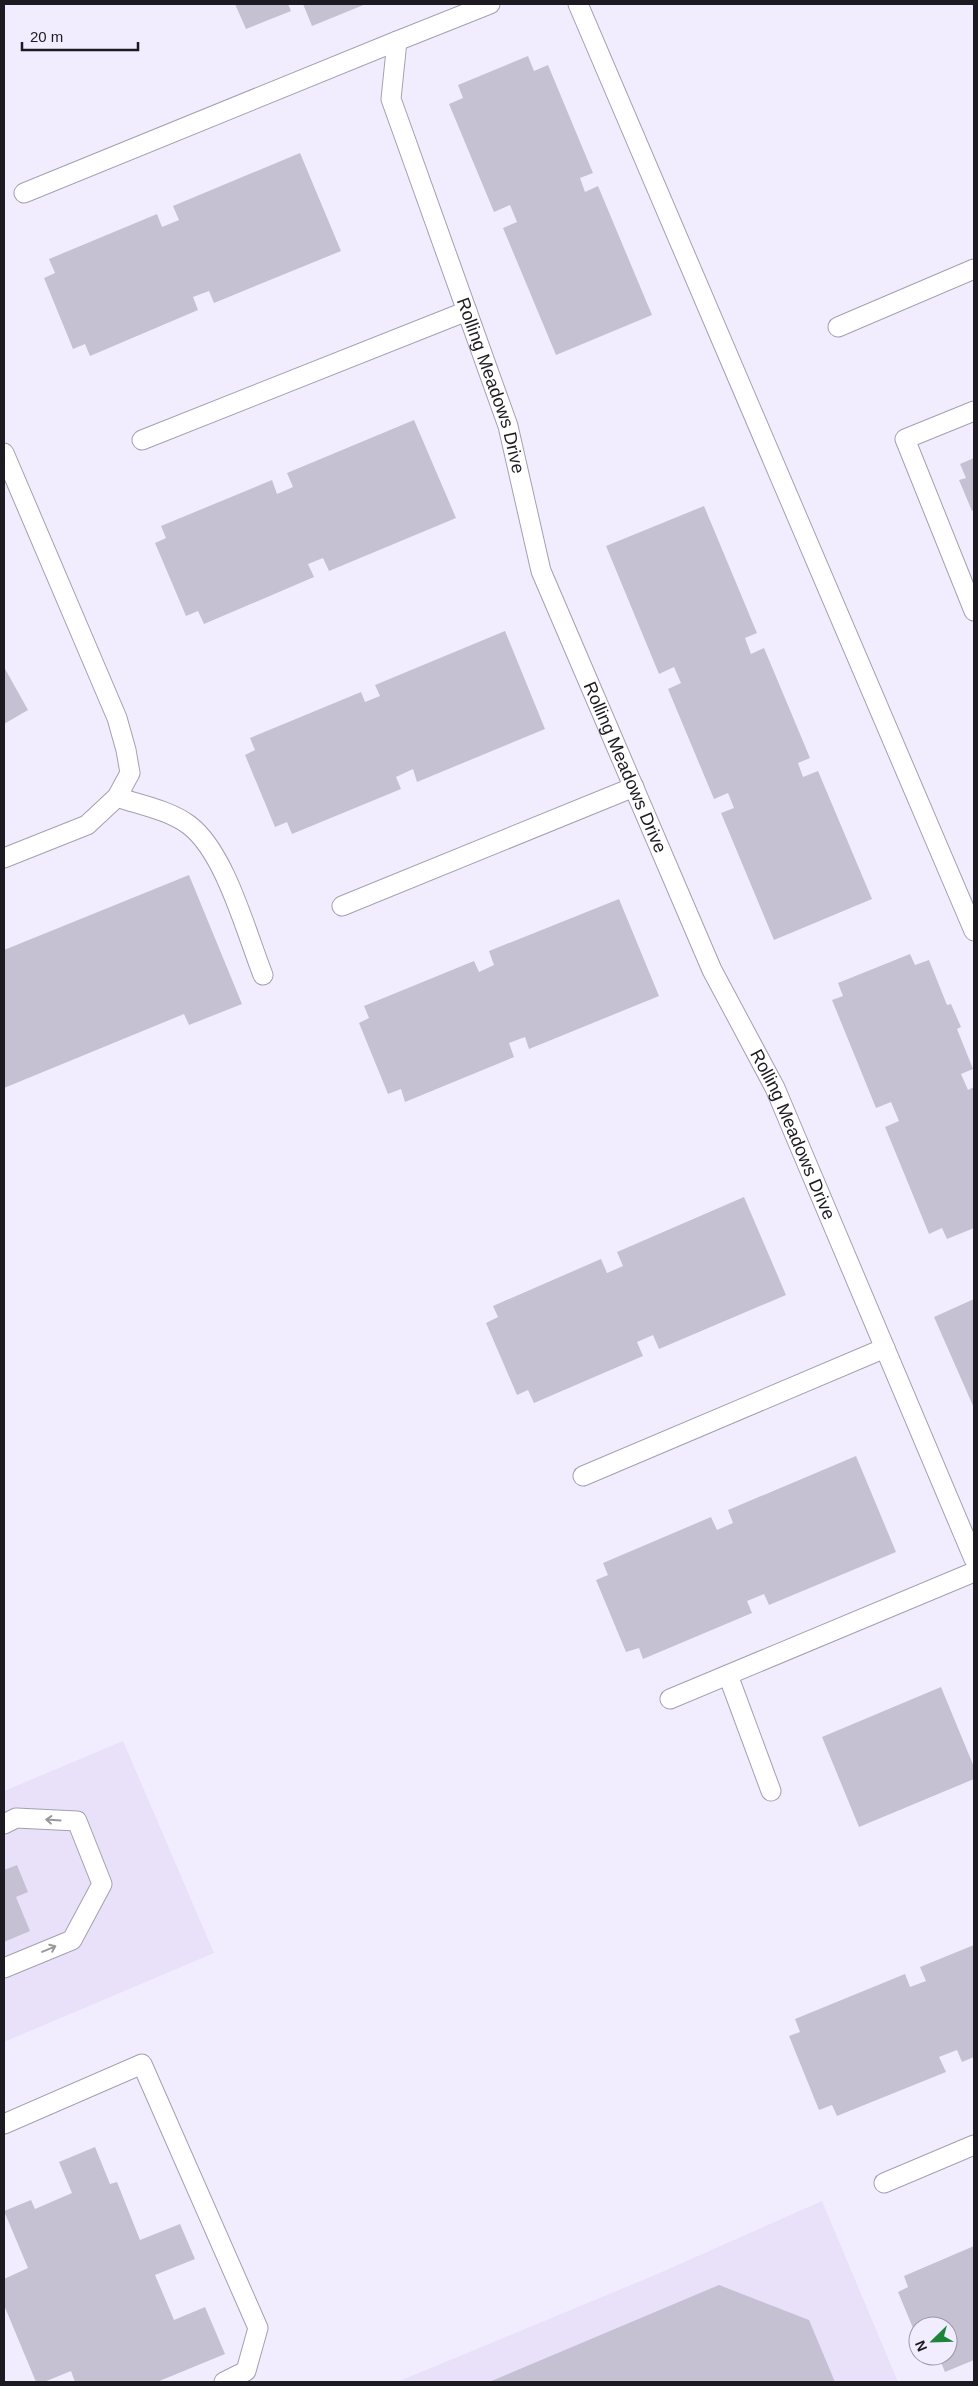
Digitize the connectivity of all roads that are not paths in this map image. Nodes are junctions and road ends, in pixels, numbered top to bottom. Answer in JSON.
{"nodes":[{"id":1,"x":490,"y":4,"type":"edge"},
{"id":2,"x":578,"y":4,"type":"edge"},
{"id":3,"x":397,"y":41,"type":"junction"},
{"id":4,"x":24,"y":193,"type":"dead end"},
{"id":5,"x":974,"y":269,"type":"edge"},
{"id":6,"x":467,"y":311,"type":"junction"},
{"id":7,"x":838,"y":328,"type":"dead end"},
{"id":8,"x":974,"y":411,"type":"edge"},
{"id":9,"x":142,"y":440,"type":"dead end"},
{"id":10,"x":4,"y":453,"type":"edge"},
{"id":11,"x":974,"y":612,"type":"edge"},
{"id":12,"x":634,"y":787,"type":"junction"},
{"id":13,"x":117,"y":797,"type":"junction"},
{"id":14,"x":4,"y":858,"type":"edge"},
{"id":15,"x":342,"y":906,"type":"dead end"},
{"id":16,"x":974,"y":931,"type":"edge"},
{"id":17,"x":262,"y":975,"type":"dead end"},
{"id":18,"x":884,"y":1348,"type":"junction"},
{"id":19,"x":583,"y":1476,"type":"dead end"},
{"id":20,"x":974,"y":1559,"type":"edge"},
{"id":21,"x":974,"y":1572,"type":"edge"},
{"id":22,"x":728,"y":1675,"type":"junction"},
{"id":23,"x":670,"y":1699,"type":"dead end"},
{"id":24,"x":771,"y":1791,"type":"dead end"},
{"id":25,"x":4,"y":1824,"type":"edge"},
{"id":26,"x":4,"y":1968,"type":"edge"},
{"id":27,"x":4,"y":2124,"type":"edge"},
{"id":28,"x":974,"y":2145,"type":"edge"},
{"id":29,"x":884,"y":2183,"type":"dead end"},
{"id":30,"x":224,"y":2382,"type":"edge"}],
"edges":[{"from":1,"to":3,"type":"lane"},
{"from":2,"to":16,"type":"lane"},
{"from":3,"to":4,"type":"lane"},
{"from":3,"to":6,"type":"lane","name":"Rolling Meadows Drive"},
{"from":5,"to":7,"type":"lane"},
{"from":6,"to":9,"type":"lane"},
{"from":6,"to":12,"type":"lane","name":"Rolling Meadows Drive"},
{"from":8,"to":11,"type":"lane"},
{"from":10,"to":13,"type":"lane"},
{"from":12,"to":15,"type":"lane"},
{"from":12,"to":18,"type":"lane","name":"Rolling Meadows Drive"},
{"from":13,"to":14,"type":"lane"},
{"from":13,"to":17,"type":"lane"},
{"from":18,"to":19,"type":"lane"},
{"from":18,"to":20,"type":"lane","name":"Rolling Meadows Drive"},
{"from":21,"to":22,"type":"lane"},
{"from":22,"to":23,"type":"lane"},
{"from":22,"to":24,"type":"lane"},
{"from":26,"to":25,"type":"lane","one_way":true},
{"from":27,"to":30,"type":"lane"},
{"from":28,"to":29,"type":"lane"}]}
